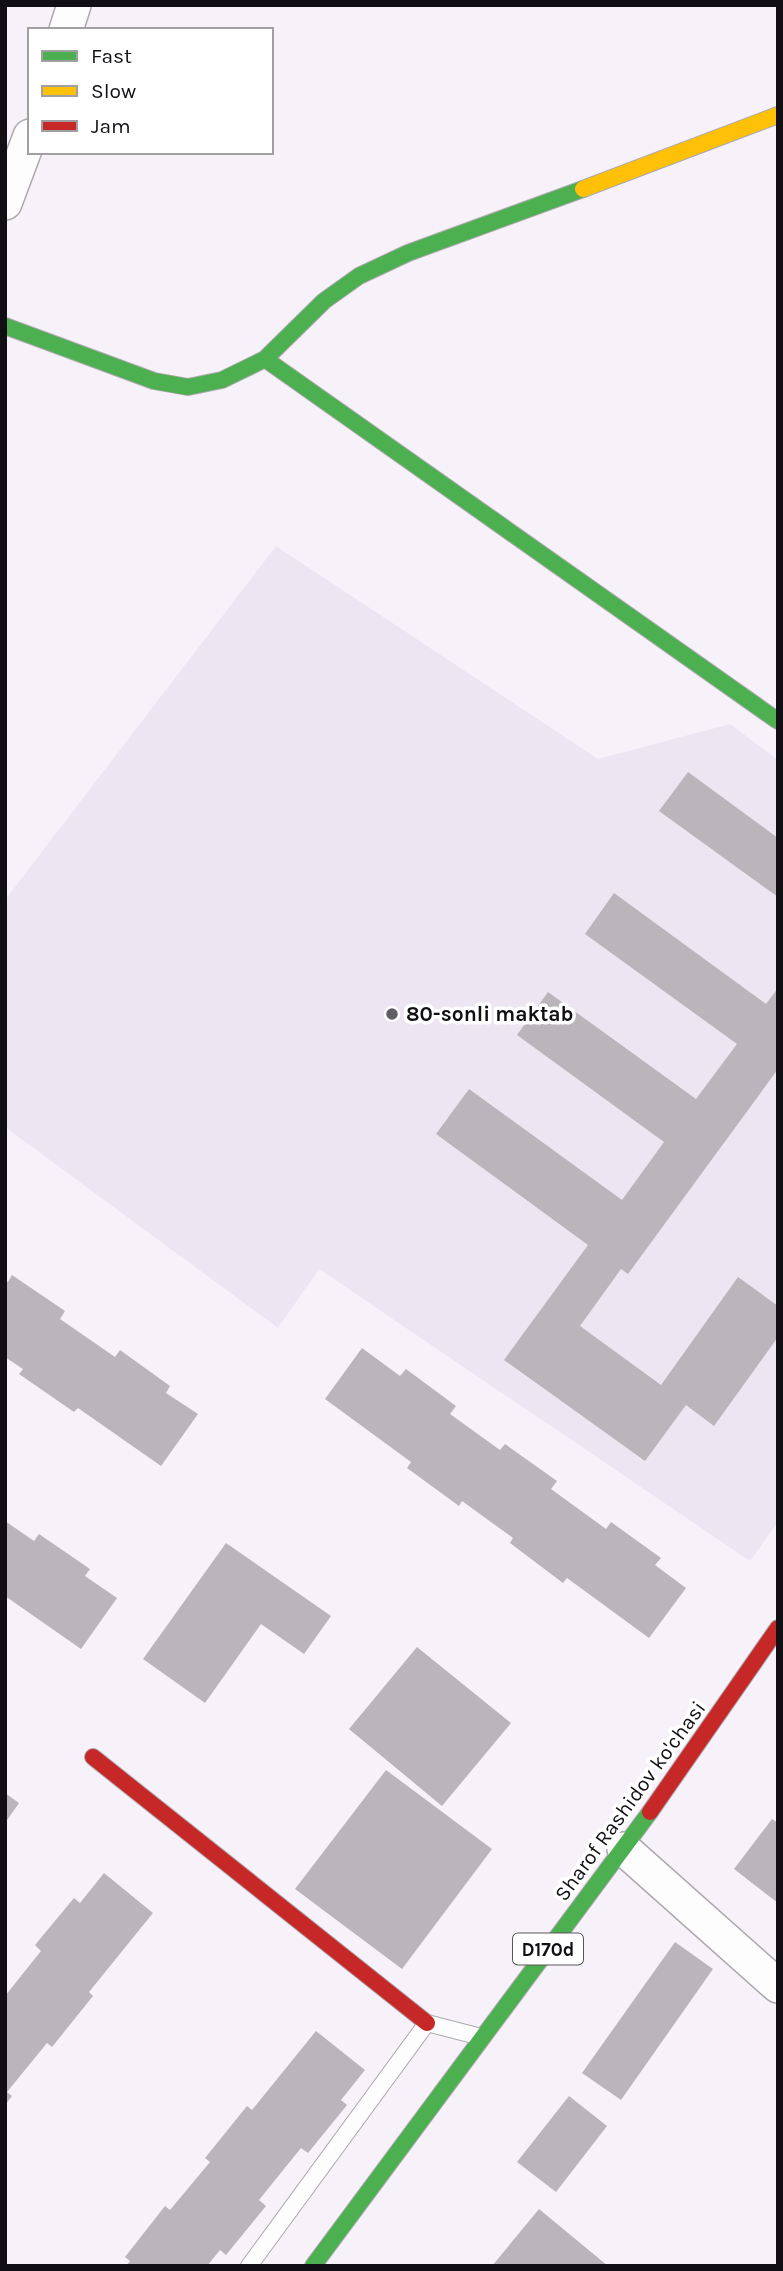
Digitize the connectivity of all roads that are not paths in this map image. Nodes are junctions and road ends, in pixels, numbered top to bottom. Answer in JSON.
{"nodes":[{"id":1,"x":74,"y":5,"type":"edge"},
{"id":2,"x":67,"y":28,"type":"edge"},
{"id":3,"x":778,"y":115,"type":"edge"},
{"id":4,"x":20,"y":144,"type":"edge"},
{"id":5,"x":5,"y":203,"type":"edge"},
{"id":6,"x":5,"y":326,"type":"edge"},
{"id":7,"x":265,"y":359,"type":"junction"},
{"id":8,"x":778,"y":721,"type":"edge"},
{"id":9,"x":778,"y":1628,"type":"edge"},
{"id":10,"x":93,"y":1757,"type":"dead end"},
{"id":11,"x":624,"y":1849,"type":"junction"},
{"id":12,"x":778,"y":1986,"type":"edge"},
{"id":13,"x":427,"y":2023,"type":"junction"},
{"id":14,"x":481,"y":2037,"type":"junction"},
{"id":15,"x":249,"y":2266,"type":"edge"},
{"id":16,"x":313,"y":2266,"type":"edge"}],
"edges":[{"from":1,"to":2,"type":"street"},
{"from":3,"to":7,"type":"street"},
{"from":4,"to":5,"type":"street"},
{"from":6,"to":7,"type":"street"},
{"from":7,"to":8,"type":"street"},
{"from":9,"to":11,"type":"street","name":"Sharof Rashidov ko'chasi","number":"D170d"},
{"from":10,"to":13,"type":"street"},
{"from":11,"to":12,"type":"street"},
{"from":11,"to":14,"type":"street","name":"Sharof Rashidov ko'chasi","number":"D170d"},
{"from":13,"to":14,"type":"lane"},
{"from":13,"to":15,"type":"lane"},
{"from":14,"to":16,"type":"street","name":"Sharof Rashidov ko'chasi","number":"D170d"}]}
